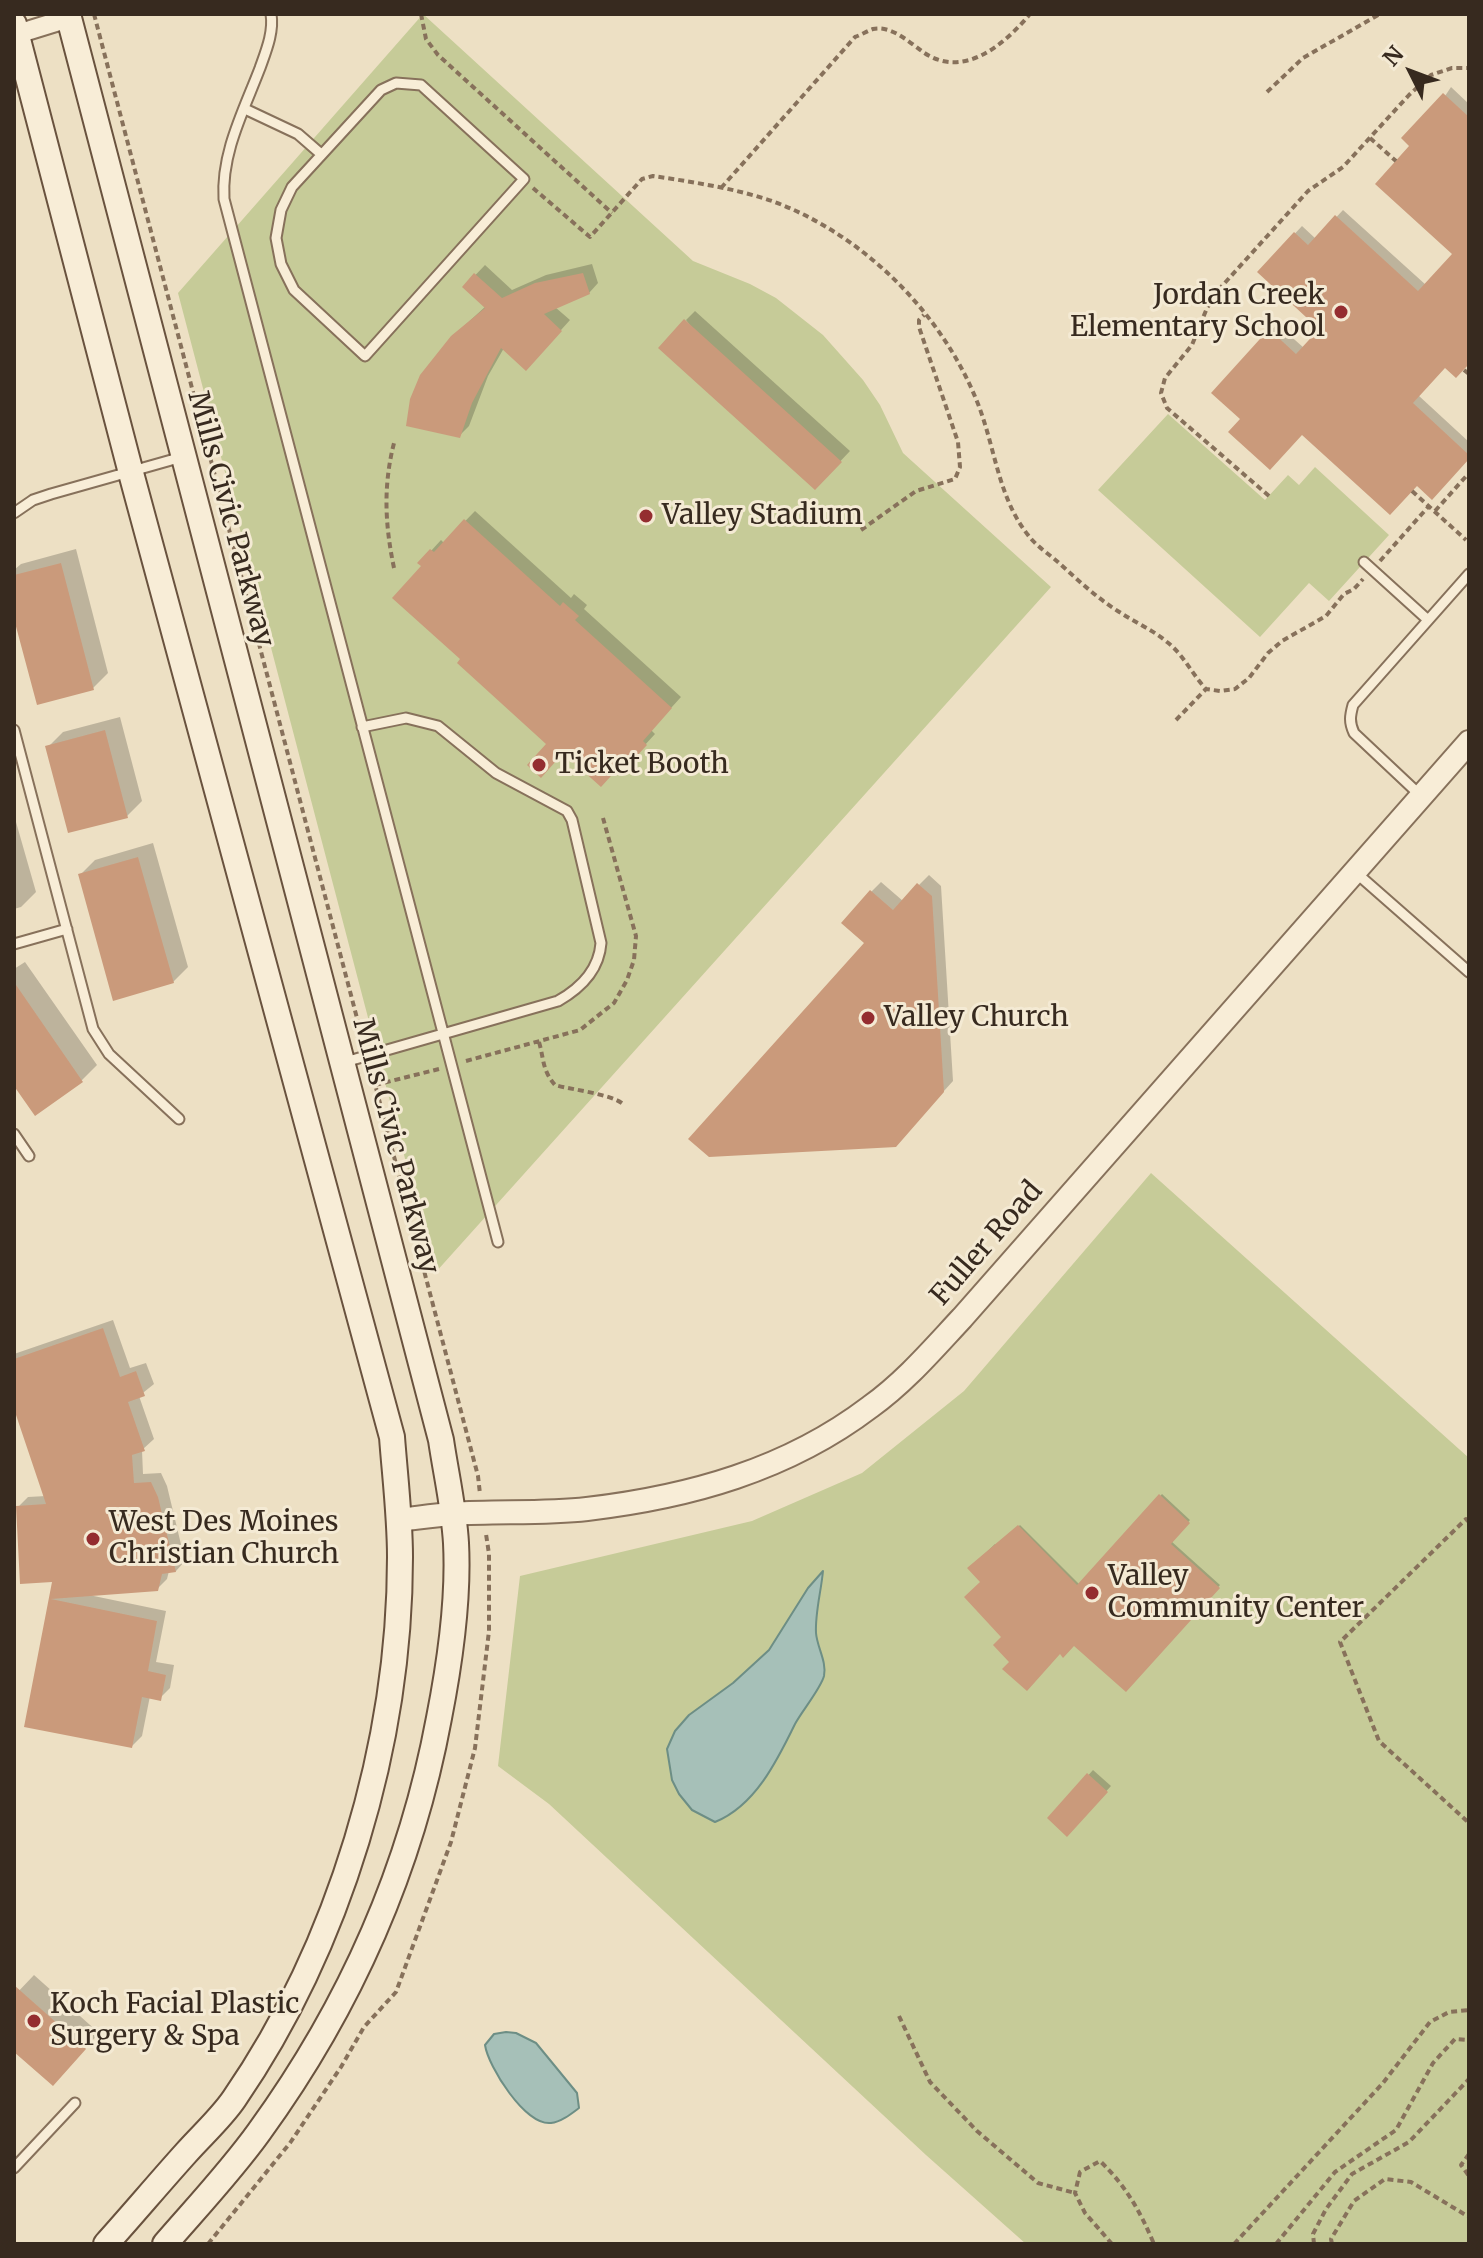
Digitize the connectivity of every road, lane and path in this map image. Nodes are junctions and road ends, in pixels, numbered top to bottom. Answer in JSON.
{"nodes":[{"id":1,"x":94,"y":14,"type":"edge"},
{"id":2,"x":271,"y":14,"type":"edge"},
{"id":3,"x":421,"y":14,"type":"edge"},
{"id":4,"x":1030,"y":14,"type":"edge"},
{"id":5,"x":1380,"y":14,"type":"edge"},
{"id":6,"x":68,"y":16,"type":"edge"},
{"id":7,"x":15,"y":31,"type":"edge"},
{"id":8,"x":1469,"y":68,"type":"edge"},
{"id":9,"x":1267,"y":92,"type":"dead end"},
{"id":10,"x":245,"y":109,"type":"junction"},
{"id":11,"x":1370,"y":138,"type":"junction"},
{"id":12,"x":321,"y":154,"type":"junction"},
{"id":13,"x":1396,"y":161,"type":"dead end"},
{"id":14,"x":524,"y":179,"type":"junction"},
{"id":15,"x":721,"y":188,"type":"junction"},
{"id":16,"x":612,"y":213,"type":"junction"},
{"id":17,"x":925,"y":314,"type":"junction"},
{"id":18,"x":394,"y":443,"type":"dead end"},
{"id":19,"x":182,"y":457,"type":"junction"},
{"id":20,"x":131,"y":473,"type":"junction"},
{"id":21,"x":1469,"y":473,"type":"edge"},
{"id":22,"x":1412,"y":491,"type":"dead end"},
{"id":23,"x":1269,"y":496,"type":"dead end"},
{"id":24,"x":1429,"y":506,"type":"junction"},
{"id":25,"x":1435,"y":511,"type":"junction"},
{"id":26,"x":14,"y":513,"type":"edge"},
{"id":27,"x":861,"y":530,"type":"dead end"},
{"id":28,"x":1466,"y":540,"type":"dead end"},
{"id":29,"x":1368,"y":566,"type":"junction"},
{"id":30,"x":394,"y":568,"type":"dead end"},
{"id":31,"x":1469,"y":574,"type":"edge"},
{"id":32,"x":1428,"y":620,"type":"junction"},
{"id":33,"x":1206,"y":689,"type":"junction"},
{"id":34,"x":1176,"y":720,"type":"dead end"},
{"id":35,"x":362,"y":727,"type":"junction"},
{"id":36,"x":14,"y":730,"type":"edge"},
{"id":37,"x":1469,"y":742,"type":"edge"},
{"id":38,"x":16,"y":746,"type":"edge"},
{"id":39,"x":1421,"y":796,"type":"junction"},
{"id":40,"x":1354,"y":871,"type":"junction"},
{"id":41,"x":67,"y":929,"type":"junction"},
{"id":42,"x":14,"y":944,"type":"edge"},
{"id":43,"x":1469,"y":972,"type":"edge"},
{"id":44,"x":444,"y":1034,"type":"junction"},
{"id":45,"x":539,"y":1042,"type":"dead end"},
{"id":46,"x":367,"y":1056,"type":"junction"},
{"id":47,"x":342,"y":1063,"type":"junction"},
{"id":48,"x":623,"y":1104,"type":"dead end"},
{"id":49,"x":179,"y":1119,"type":"dead end"},
{"id":50,"x":14,"y":1134,"type":"edge"},
{"id":51,"x":29,"y":1156,"type":"dead end"},
{"id":52,"x":498,"y":1242,"type":"dead end"},
{"id":53,"x":479,"y":1484,"type":"dead end"},
{"id":54,"x":452,"y":1514,"type":"junction"},
{"id":55,"x":398,"y":1520,"type":"junction"},
{"id":56,"x":1469,"y":1522,"type":"edge"},
{"id":57,"x":1469,"y":1823,"type":"edge"},
{"id":58,"x":1469,"y":2010,"type":"edge"},
{"id":59,"x":899,"y":2016,"type":"dead end"},
{"id":60,"x":1469,"y":2040,"type":"edge"},
{"id":61,"x":1469,"y":2079,"type":"edge"},
{"id":62,"x":75,"y":2103,"type":"dead end"},
{"id":63,"x":1469,"y":2154,"type":"edge"},
{"id":64,"x":14,"y":2168,"type":"edge"},
{"id":65,"x":1469,"y":2176,"type":"edge"},
{"id":66,"x":1075,"y":2193,"type":"junction"},
{"id":67,"x":1469,"y":2217,"type":"edge"},
{"id":68,"x":106,"y":2244,"type":"edge"},
{"id":69,"x":165,"y":2244,"type":"edge"},
{"id":70,"x":1112,"y":2244,"type":"edge"},
{"id":71,"x":1154,"y":2244,"type":"edge"},
{"id":72,"x":1234,"y":2244,"type":"edge"},
{"id":73,"x":1276,"y":2244,"type":"edge"},
{"id":74,"x":1314,"y":2244,"type":"edge"},
{"id":75,"x":1332,"y":2244,"type":"edge"}],
"edges":[{"from":1,"to":46,"type":"path"},
{"from":2,"to":10,"type":"lane"},
{"from":3,"to":16,"type":"path"},
{"from":4,"to":15,"type":"path"},
{"from":5,"to":9,"type":"path"},
{"from":6,"to":7,"type":"street"},
{"from":6,"to":19,"type":"main road","name":"Mills Civic Parkway"},
{"from":7,"to":20,"type":"main road"},
{"from":8,"to":11,"type":"path"},
{"from":10,"to":12,"type":"lane"},
{"from":10,"to":35,"type":"lane"},
{"from":11,"to":13,"type":"path"},
{"from":11,"to":23,"type":"path"},
{"from":12,"to":14,"type":"lane"},
{"from":12,"to":14,"type":"lane"},
{"from":14,"to":16,"type":"path"},
{"from":15,"to":16,"type":"path"},
{"from":15,"to":17,"type":"path"},
{"from":17,"to":27,"type":"path"},
{"from":17,"to":33,"type":"path"},
{"from":18,"to":30,"type":"path"},
{"from":19,"to":20,"type":"lane"},
{"from":19,"to":47,"type":"main road","name":"Mills Civic Parkway"},
{"from":20,"to":26,"type":"lane"},
{"from":20,"to":55,"type":"main road"},
{"from":21,"to":25,"type":"path"},
{"from":22,"to":24,"type":"path"},
{"from":24,"to":25,"type":"path"},
{"from":24,"to":29,"type":"path"},
{"from":25,"to":28,"type":"path"},
{"from":29,"to":32,"type":"lane"},
{"from":29,"to":33,"type":"path"},
{"from":31,"to":32,"type":"lane"},
{"from":32,"to":39,"type":"lane"},
{"from":33,"to":34,"type":"path"},
{"from":35,"to":44,"type":"lane"},
{"from":35,"to":44,"type":"lane"},
{"from":36,"to":38,"type":"lane"},
{"from":37,"to":39,"type":"street","name":"Fuller Road"},
{"from":38,"to":41,"type":"lane"},
{"from":39,"to":40,"type":"street","name":"Fuller Road"},
{"from":40,"to":43,"type":"lane"},
{"from":40,"to":54,"type":"street","name":"Fuller Road"},
{"from":41,"to":42,"type":"lane"},
{"from":41,"to":49,"type":"lane"},
{"from":44,"to":46,"type":"lane"},
{"from":44,"to":52,"type":"lane"},
{"from":45,"to":48,"type":"path"},
{"from":46,"to":47,"type":"lane"},
{"from":46,"to":53,"type":"path"},
{"from":47,"to":54,"type":"main road","name":"Mills Civic Parkway"},
{"from":50,"to":51,"type":"lane"},
{"from":54,"to":55,"type":"street","name":"Fuller Road"},
{"from":54,"to":69,"type":"main road","name":"Mills Civic Parkway"},
{"from":55,"to":68,"type":"main road"},
{"from":56,"to":57,"type":"path"},
{"from":58,"to":72,"type":"path"},
{"from":59,"to":66,"type":"path"},
{"from":60,"to":73,"type":"path"},
{"from":61,"to":74,"type":"path"},
{"from":62,"to":64,"type":"lane"},
{"from":63,"to":65,"type":"path"},
{"from":66,"to":70,"type":"path"},
{"from":66,"to":71,"type":"path"},
{"from":67,"to":75,"type":"path"}]}
